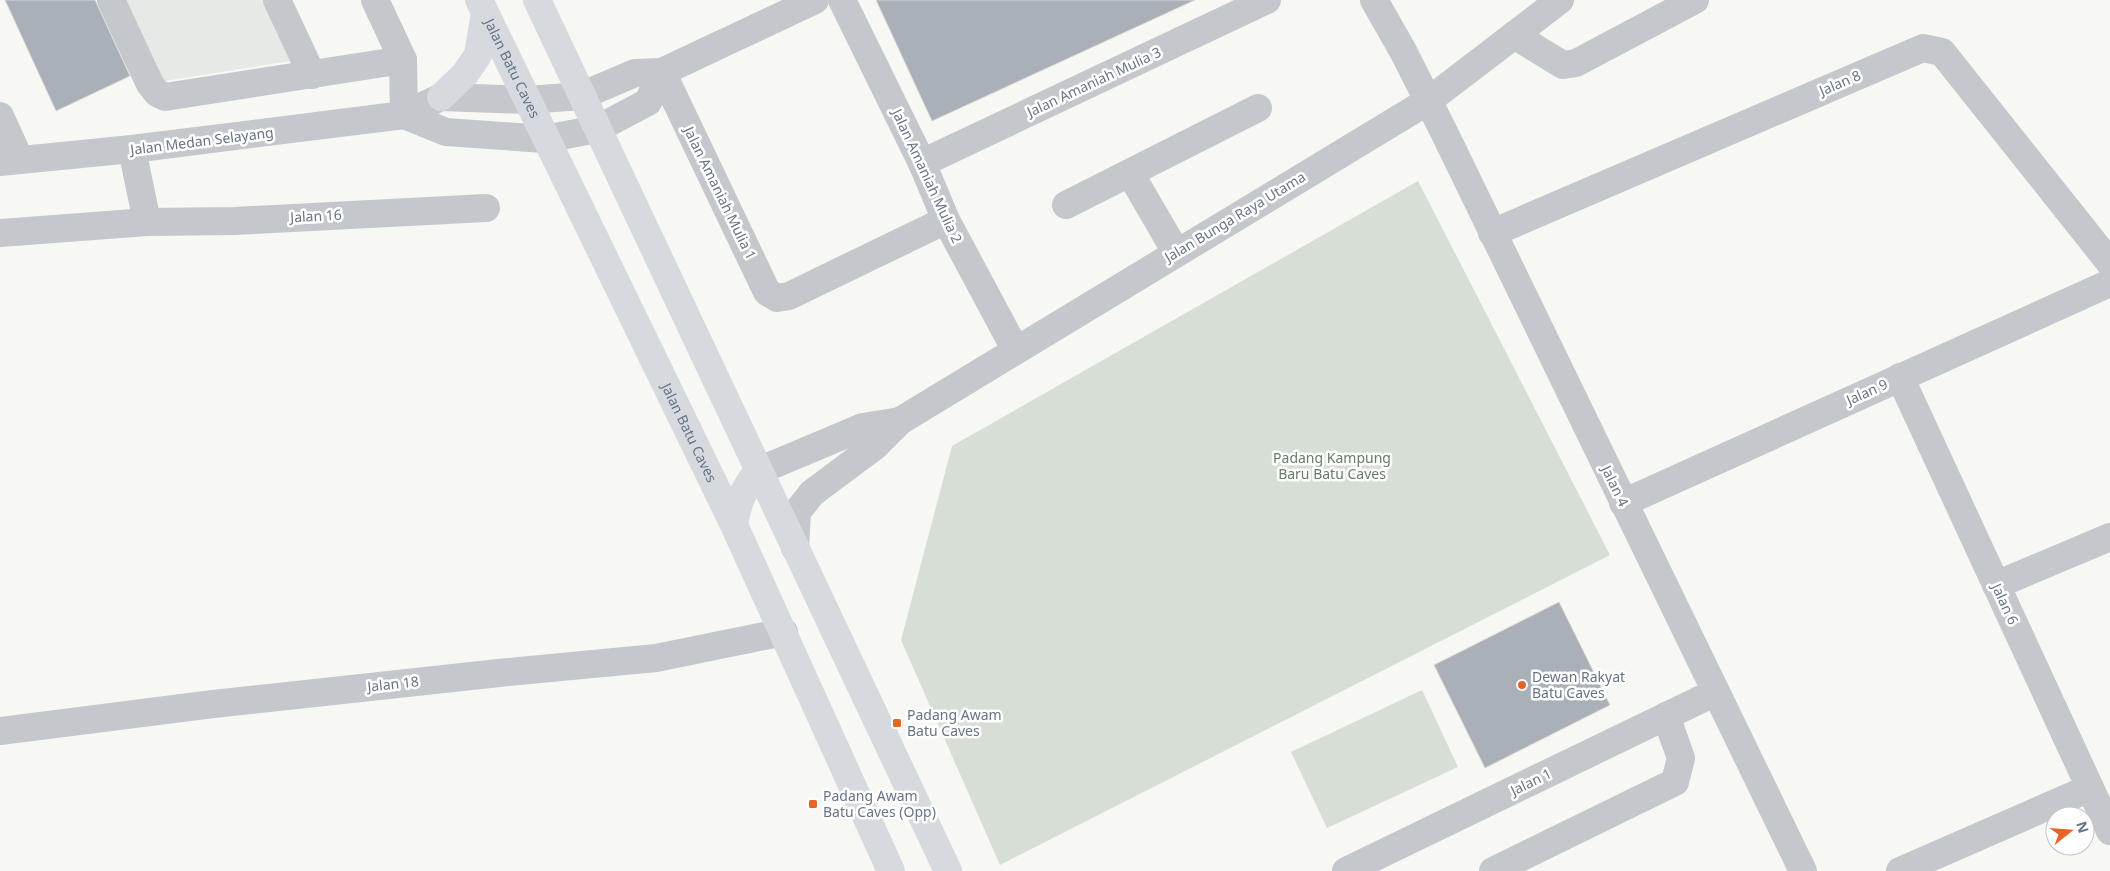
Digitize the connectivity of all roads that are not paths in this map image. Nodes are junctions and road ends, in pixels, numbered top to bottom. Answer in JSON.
{"nodes":[{"id":1,"x":110,"y":0,"type":"edge"},
{"id":2,"x":277,"y":0,"type":"edge"},
{"id":3,"x":375,"y":0,"type":"edge"},
{"id":4,"x":537,"y":0,"type":"edge"},
{"id":5,"x":815,"y":0,"type":"edge"},
{"id":6,"x":842,"y":0,"type":"edge"},
{"id":7,"x":1267,"y":0,"type":"edge"},
{"id":8,"x":1374,"y":0,"type":"edge"},
{"id":9,"x":1560,"y":0,"type":"edge"},
{"id":10,"x":1695,"y":0,"type":"edge"},
{"id":11,"x":482,"y":6,"type":"edge"},
{"id":12,"x":1514,"y":35,"type":"junction"},
{"id":13,"x":403,"y":60,"type":"junction"},
{"id":14,"x":662,"y":72,"type":"junction"},
{"id":15,"x":312,"y":75,"type":"junction"},
{"id":16,"x":581,"y":96,"type":"junction"},
{"id":17,"x":441,"y":97,"type":"junction"},
{"id":18,"x":528,"y":100,"type":"junction"},
{"id":19,"x":1428,"y":100,"type":"junction"},
{"id":20,"x":1258,"y":108,"type":"dead end"},
{"id":21,"x":404,"y":115,"type":"junction"},
{"id":22,"x":0,"y":116,"type":"edge"},
{"id":23,"x":597,"y":129,"type":"junction"},
{"id":24,"x":545,"y":139,"type":"junction"},
{"id":25,"x":132,"y":150,"type":"junction"},
{"id":26,"x":10,"y":161,"type":"edge"},
{"id":27,"x":922,"y":163,"type":"junction"},
{"id":28,"x":1130,"y":173,"type":"junction"},
{"id":29,"x":1066,"y":206,"type":"dead end"},
{"id":30,"x":486,"y":208,"type":"dead end"},
{"id":31,"x":946,"y":220,"type":"junction"},
{"id":32,"x":147,"y":222,"type":"junction"},
{"id":33,"x":0,"y":233,"type":"edge"},
{"id":34,"x":1492,"y":233,"type":"junction"},
{"id":35,"x":1176,"y":252,"type":"junction"},
{"id":36,"x":2110,"y":263,"type":"edge"},
{"id":37,"x":2110,"y":283,"type":"edge"},
{"id":38,"x":1015,"y":349,"type":"junction"},
{"id":39,"x":1900,"y":377,"type":"junction"},
{"id":40,"x":900,"y":421,"type":"junction"},
{"id":41,"x":758,"y":471,"type":"junction"},
{"id":42,"x":1624,"y":502,"type":"junction"},
{"id":43,"x":734,"y":525,"type":"junction"},
{"id":44,"x":2110,"y":537,"type":"edge"},
{"id":45,"x":795,"y":548,"type":"junction"},
{"id":46,"x":1996,"y":585,"type":"junction"},
{"id":47,"x":784,"y":632,"type":"junction"},
{"id":48,"x":1716,"y":692,"type":"junction"},
{"id":49,"x":1666,"y":716,"type":"junction"},
{"id":50,"x":0,"y":731,"type":"edge"},
{"id":51,"x":2090,"y":788,"type":"junction"},
{"id":52,"x":2110,"y":831,"type":"edge"},
{"id":53,"x":891,"y":871,"type":"edge"},
{"id":54,"x":948,"y":871,"type":"edge"},
{"id":55,"x":1346,"y":871,"type":"edge"},
{"id":56,"x":1493,"y":871,"type":"edge"},
{"id":57,"x":1803,"y":871,"type":"edge"},
{"id":58,"x":1900,"y":871,"type":"edge"}],
"edges":[{"from":1,"to":15,"type":"street"},
{"from":2,"to":15,"type":"street"},
{"from":3,"to":13,"type":"street"},
{"from":4,"to":16,"type":"main road"},
{"from":5,"to":14,"type":"street"},
{"from":6,"to":27,"type":"street","name":"Jalan Amaniah Mulia 2"},
{"from":7,"to":27,"type":"street","name":"Jalan Amaniah Mulia 3"},
{"from":8,"to":19,"type":"street","name":"Jalan 4"},
{"from":9,"to":12,"type":"street","name":"Jalan Bunga Raya Utama"},
{"from":10,"to":12,"type":"street"},
{"from":11,"to":17,"type":"main road"},
{"from":11,"to":18,"type":"main road","name":"Jalan Batu Caves"},
{"from":12,"to":19,"type":"street","name":"Jalan Bunga Raya Utama"},
{"from":13,"to":15,"type":"street"},
{"from":13,"to":21,"type":"street"},
{"from":14,"to":16,"type":"street","name":"Jalan Medan Selayang"},
{"from":14,"to":23,"type":"street","name":"Jalan Medan Selayang"},
{"from":14,"to":31,"type":"street","name":"Jalan Amaniah Mulia 1"},
{"from":16,"to":18,"type":"street","name":"Jalan Medan Selayang"},
{"from":16,"to":23,"type":"main road"},
{"from":17,"to":18,"type":"street","name":"Jalan Medan Selayang"},
{"from":17,"to":21,"type":"street","name":"Jalan Medan Selayang"},
{"from":18,"to":24,"type":"main road","name":"Jalan Batu Caves"},
{"from":19,"to":34,"type":"street","name":"Jalan 4"},
{"from":19,"to":35,"type":"street","name":"Jalan Bunga Raya Utama"},
{"from":20,"to":28,"type":"street"},
{"from":21,"to":24,"type":"street","name":"Jalan Medan Selayang"},
{"from":21,"to":25,"type":"street","name":"Jalan Medan Selayang"},
{"from":22,"to":26,"type":"street"},
{"from":23,"to":24,"type":"street","name":"Jalan Medan Selayang"},
{"from":23,"to":41,"type":"main road"},
{"from":24,"to":43,"type":"main road","name":"Jalan Batu Caves"},
{"from":25,"to":26,"type":"street","name":"Jalan Medan Selayang"},
{"from":25,"to":32,"type":"street"},
{"from":27,"to":31,"type":"street","name":"Jalan Amaniah Mulia 2"},
{"from":28,"to":29,"type":"street"},
{"from":28,"to":35,"type":"street"},
{"from":30,"to":32,"type":"street","name":"Jalan 16"},
{"from":31,"to":38,"type":"street","name":"Jalan Amaniah Mulia 2"},
{"from":32,"to":33,"type":"street","name":"Jalan 16"},
{"from":34,"to":36,"type":"street","name":"Jalan 8"},
{"from":34,"to":42,"type":"street","name":"Jalan 4"},
{"from":35,"to":38,"type":"street","name":"Jalan Bunga Raya Utama"},
{"from":37,"to":39,"type":"street","name":"Jalan 9"},
{"from":38,"to":40,"type":"street","name":"Jalan Bunga Raya Utama"},
{"from":39,"to":42,"type":"street","name":"Jalan 9"},
{"from":39,"to":46,"type":"street","name":"Jalan 6"},
{"from":40,"to":41,"type":"street","name":"Jalan Bunga Raya Utama"},
{"from":40,"to":45,"type":"street","name":"Jalan Bunga Raya Utama"},
{"from":41,"to":43,"type":"main road"},
{"from":41,"to":45,"type":"main road"},
{"from":42,"to":48,"type":"street","name":"Jalan 4"},
{"from":43,"to":47,"type":"main road","name":"Jalan Batu Caves"},
{"from":44,"to":46,"type":"street"},
{"from":45,"to":54,"type":"main road"},
{"from":46,"to":51,"type":"street","name":"Jalan 6"},
{"from":47,"to":50,"type":"street","name":"Jalan 18"},
{"from":47,"to":53,"type":"main road","name":"Jalan Batu Caves"},
{"from":48,"to":49,"type":"street","name":"Jalan 1"},
{"from":48,"to":57,"type":"street","name":"Jalan 4"},
{"from":49,"to":55,"type":"street","name":"Jalan 1"},
{"from":49,"to":56,"type":"street"},
{"from":51,"to":52,"type":"street","name":"Jalan 6"},
{"from":51,"to":58,"type":"street"}]}
